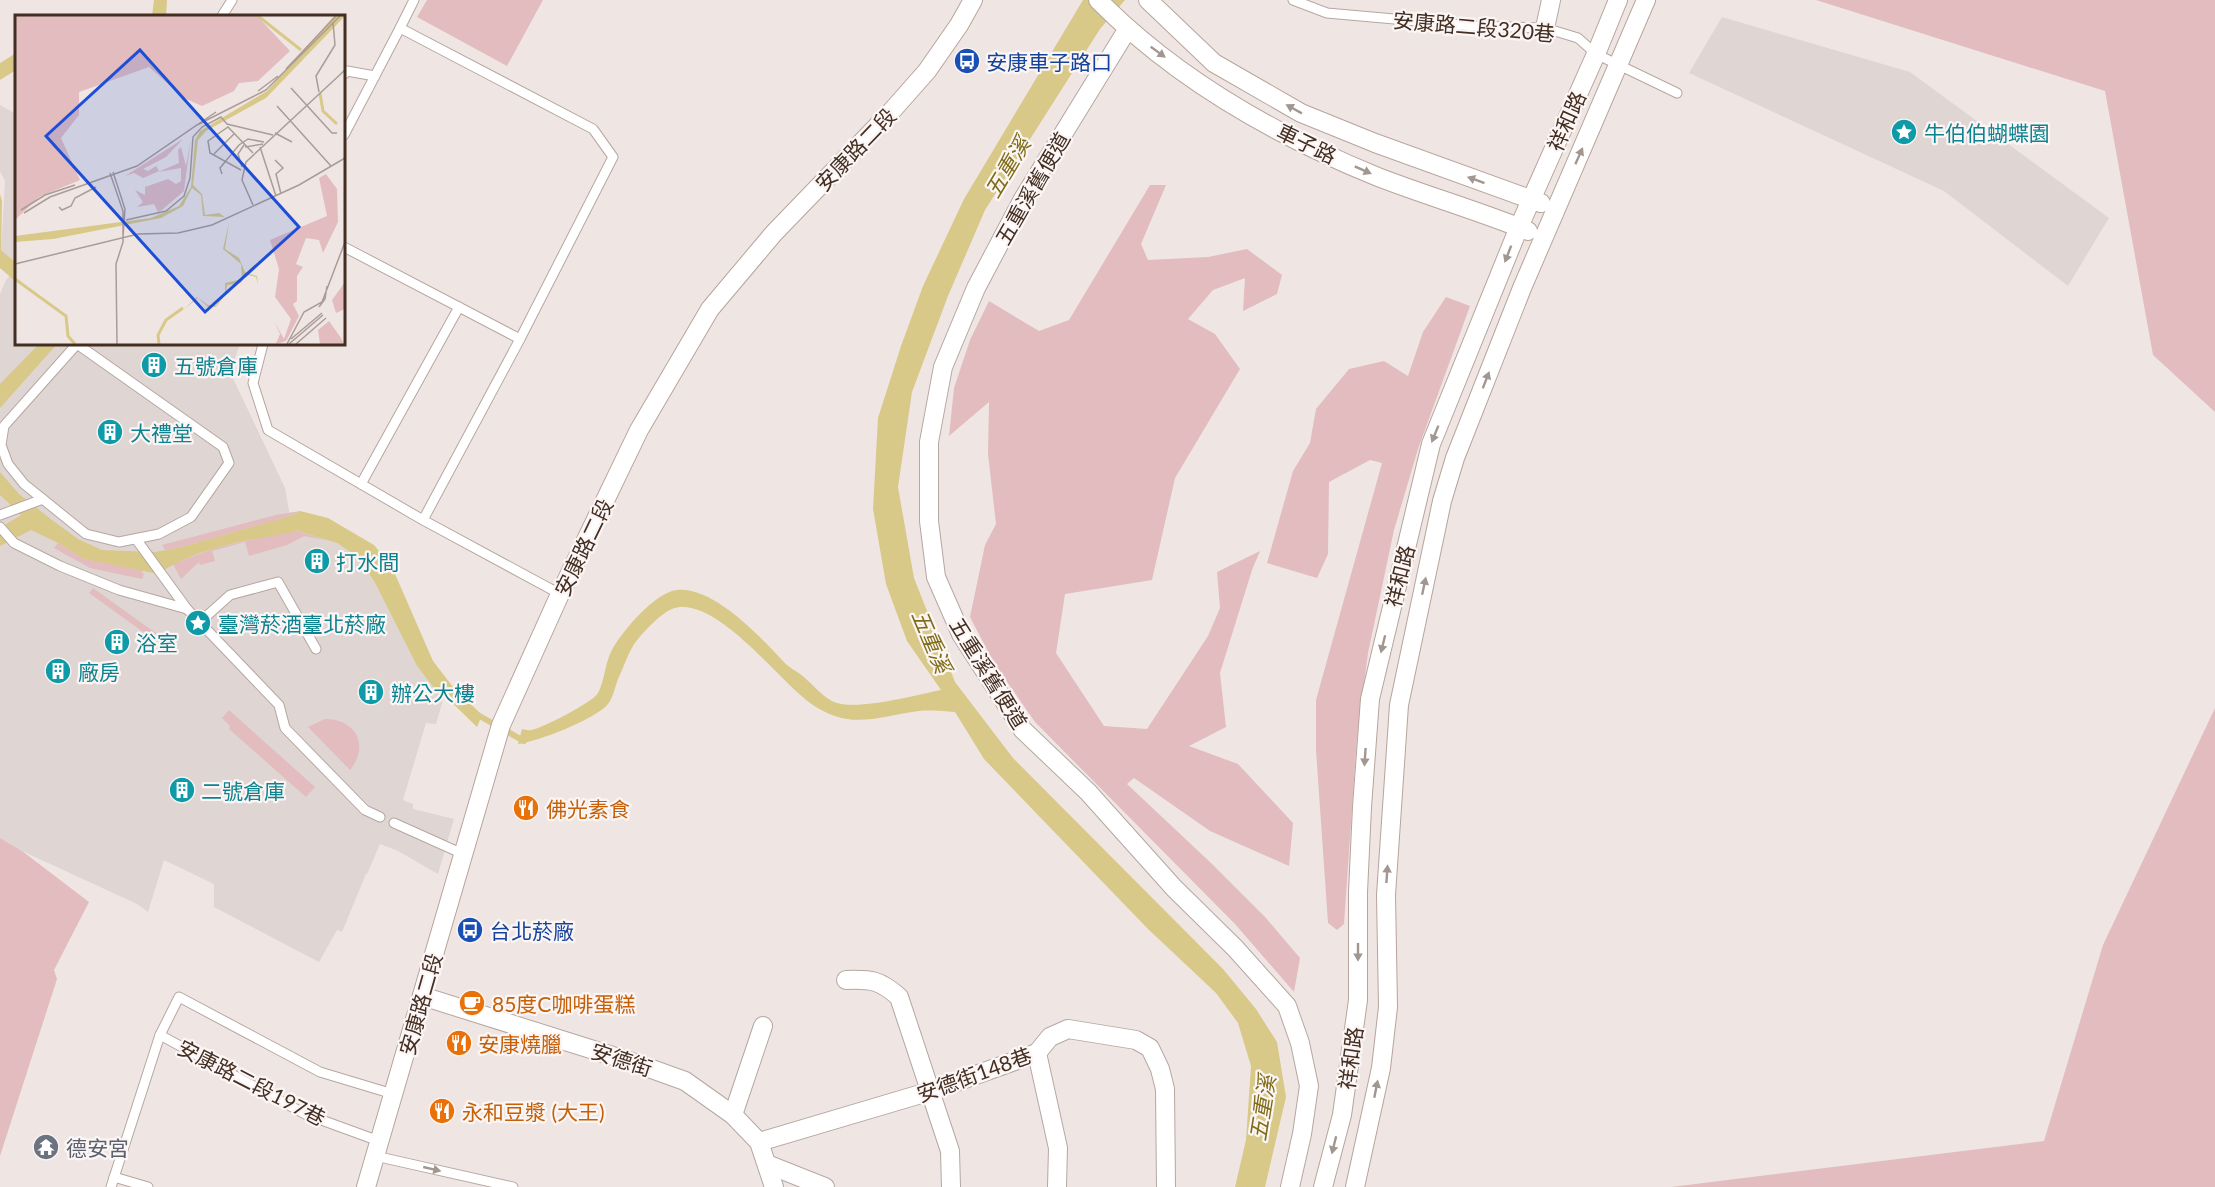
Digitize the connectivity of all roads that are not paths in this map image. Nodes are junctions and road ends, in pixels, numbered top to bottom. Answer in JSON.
{"nodes":[{"id":1,"x":232,"y":0,"type":"edge"},
{"id":2,"x":414,"y":0,"type":"edge"},
{"id":3,"x":973,"y":0,"type":"edge"},
{"id":4,"x":1098,"y":0,"type":"edge"},
{"id":5,"x":1148,"y":0,"type":"edge"},
{"id":6,"x":1293,"y":0,"type":"edge"},
{"id":7,"x":1551,"y":0,"type":"edge"},
{"id":8,"x":1618,"y":0,"type":"edge"},
{"id":9,"x":1646,"y":0,"type":"edge"},
{"id":10,"x":223,"y":15,"type":"edge"},
{"id":11,"x":399,"y":28,"type":"junction"},
{"id":12,"x":1545,"y":28,"type":"junction"},
{"id":13,"x":1127,"y":30,"type":"junction"},
{"id":14,"x":1596,"y":54,"type":"junction"},
{"id":15,"x":1618,"y":66,"type":"junction"},
{"id":16,"x":345,"y":73,"type":"edge"},
{"id":17,"x":375,"y":76,"type":"junction"},
{"id":18,"x":1677,"y":93,"type":"dead end"},
{"id":19,"x":345,"y":133,"type":"edge"},
{"id":20,"x":1531,"y":200,"type":"junction"},
{"id":21,"x":1556,"y":209,"type":"junction"},
{"id":22,"x":1519,"y":227,"type":"junction"},
{"id":23,"x":1544,"y":237,"type":"junction"},
{"id":24,"x":345,"y":248,"type":"edge"},
{"id":25,"x":459,"y":307,"type":"junction"},
{"id":26,"x":520,"y":339,"type":"junction"},
{"id":27,"x":76,"y":345,"type":"edge"},
{"id":28,"x":78,"y":345,"type":"edge"},
{"id":29,"x":263,"y":345,"type":"edge"},
{"id":30,"x":362,"y":484,"type":"junction"},
{"id":31,"x":39,"y":501,"type":"junction"},
{"id":32,"x":5,"y":513,"type":"edge"},
{"id":33,"x":423,"y":520,"type":"junction"},
{"id":34,"x":0,"y":527,"type":"edge"},
{"id":35,"x":136,"y":539,"type":"junction"},
{"id":36,"x":560,"y":594,"type":"junction"},
{"id":37,"x":187,"y":609,"type":"junction"},
{"id":38,"x":200,"y":622,"type":"junction"},
{"id":39,"x":316,"y":649,"type":"dead end"},
{"id":40,"x":380,"y":817,"type":"dead end"},
{"id":41,"x":394,"y":823,"type":"dead end"},
{"id":42,"x":463,"y":854,"type":"junction"},
{"id":43,"x":846,"y":980,"type":"dead end"},
{"id":44,"x":422,"y":996,"type":"junction"},
{"id":45,"x":763,"y":1026,"type":"dead end"},
{"id":46,"x":160,"y":1035,"type":"junction"},
{"id":47,"x":1037,"y":1053,"type":"junction"},
{"id":48,"x":931,"y":1091,"type":"junction"},
{"id":49,"x":393,"y":1094,"type":"junction"},
{"id":50,"x":733,"y":1115,"type":"junction"},
{"id":51,"x":759,"y":1142,"type":"junction"},
{"id":52,"x":377,"y":1149,"type":"junction"},
{"id":53,"x":767,"y":1164,"type":"junction"},
{"id":54,"x":113,"y":1182,"type":"edge"},
{"id":55,"x":148,"y":1187,"type":"edge"},
{"id":56,"x":366,"y":1187,"type":"edge"},
{"id":57,"x":513,"y":1187,"type":"edge"},
{"id":58,"x":774,"y":1187,"type":"edge"},
{"id":59,"x":825,"y":1187,"type":"edge"},
{"id":60,"x":951,"y":1187,"type":"edge"},
{"id":61,"x":1057,"y":1187,"type":"edge"},
{"id":62,"x":1167,"y":1187,"type":"edge"},
{"id":63,"x":1290,"y":1187,"type":"edge"},
{"id":64,"x":1323,"y":1187,"type":"edge"},
{"id":65,"x":1355,"y":1187,"type":"edge"}],
"edges":[{"from":1,"to":10,"type":"lane"},
{"from":2,"to":11,"type":"lane"},
{"from":3,"to":36,"type":"street","name":"安康路二段"},
{"from":4,"to":13,"type":"street","name":"車子路"},
{"from":20,"to":5,"type":"street","name":"車子路","one_way":true},
{"from":6,"to":12,"type":"lane","name":"安康路二段320巷"},
{"from":7,"to":12,"type":"street"},
{"from":8,"to":14,"type":"street","name":"祥和路"},
{"from":9,"to":15,"type":"street","name":"祥和路"},
{"from":11,"to":17,"type":"lane"},
{"from":11,"to":26,"type":"lane"},
{"from":12,"to":14,"type":"lane","name":"安康路二段320巷"},
{"from":13,"to":22,"type":"street","name":"車子路","one_way":true},
{"from":13,"to":63,"type":"street","name":"五重溪舊便道"},
{"from":14,"to":15,"type":"lane","name":"安康路二段320巷"},
{"from":14,"to":20,"type":"street","name":"祥和路"},
{"from":15,"to":18,"type":"lane","name":"安康路二段320巷"},
{"from":21,"to":15,"type":"street","name":"祥和路","one_way":true},
{"from":16,"to":17,"type":"lane"},
{"from":17,"to":19,"type":"lane"},
{"from":20,"to":21,"type":"street","name":"車子路"},
{"from":20,"to":22,"type":"street","name":"祥和路"},
{"from":21,"to":23,"type":"street","name":"祥和路"},
{"from":22,"to":23,"type":"street","name":"車子路"},
{"from":22,"to":64,"type":"street","name":"祥和路","one_way":true},
{"from":65,"to":23,"type":"street","name":"祥和路","one_way":true},
{"from":24,"to":25,"type":"lane"},
{"from":25,"to":26,"type":"lane"},
{"from":25,"to":30,"type":"lane"},
{"from":26,"to":33,"type":"lane"},
{"from":27,"to":31,"type":"lane"},
{"from":28,"to":35,"type":"lane"},
{"from":29,"to":30,"type":"lane"},
{"from":30,"to":33,"type":"lane"},
{"from":31,"to":32,"type":"lane"},
{"from":31,"to":35,"type":"lane"},
{"from":33,"to":36,"type":"lane"},
{"from":34,"to":37,"type":"lane"},
{"from":35,"to":37,"type":"lane"},
{"from":36,"to":42,"type":"street","name":"安康路二段"},
{"from":37,"to":38,"type":"lane"},
{"from":38,"to":39,"type":"lane"},
{"from":38,"to":40,"type":"lane"},
{"from":41,"to":42,"type":"lane"},
{"from":42,"to":44,"type":"street","name":"安康路二段"},
{"from":43,"to":48,"type":"street"},
{"from":44,"to":49,"type":"street","name":"安康路二段"},
{"from":44,"to":50,"type":"street","name":"安德街"},
{"from":45,"to":50,"type":"street"},
{"from":46,"to":49,"type":"lane"},
{"from":46,"to":52,"type":"lane","name":"安康路二段197巷"},
{"from":46,"to":54,"type":"lane"},
{"from":47,"to":48,"type":"street","name":"安德街148巷"},
{"from":47,"to":61,"type":"street"},
{"from":47,"to":62,"type":"street","name":"安德街148巷"},
{"from":48,"to":51,"type":"street","name":"安德街148巷"},
{"from":48,"to":60,"type":"street"},
{"from":49,"to":52,"type":"street","name":"安康路二段"},
{"from":50,"to":51,"type":"street","name":"安德街"},
{"from":51,"to":53,"type":"street","name":"安德街"},
{"from":52,"to":56,"type":"street","name":"安康路二段"},
{"from":52,"to":57,"type":"lane","name":"安康路二段197巷","one_way":true},
{"from":53,"to":58,"type":"street","name":"安德街"},
{"from":53,"to":59,"type":"street"},
{"from":54,"to":55,"type":"lane"}]}
